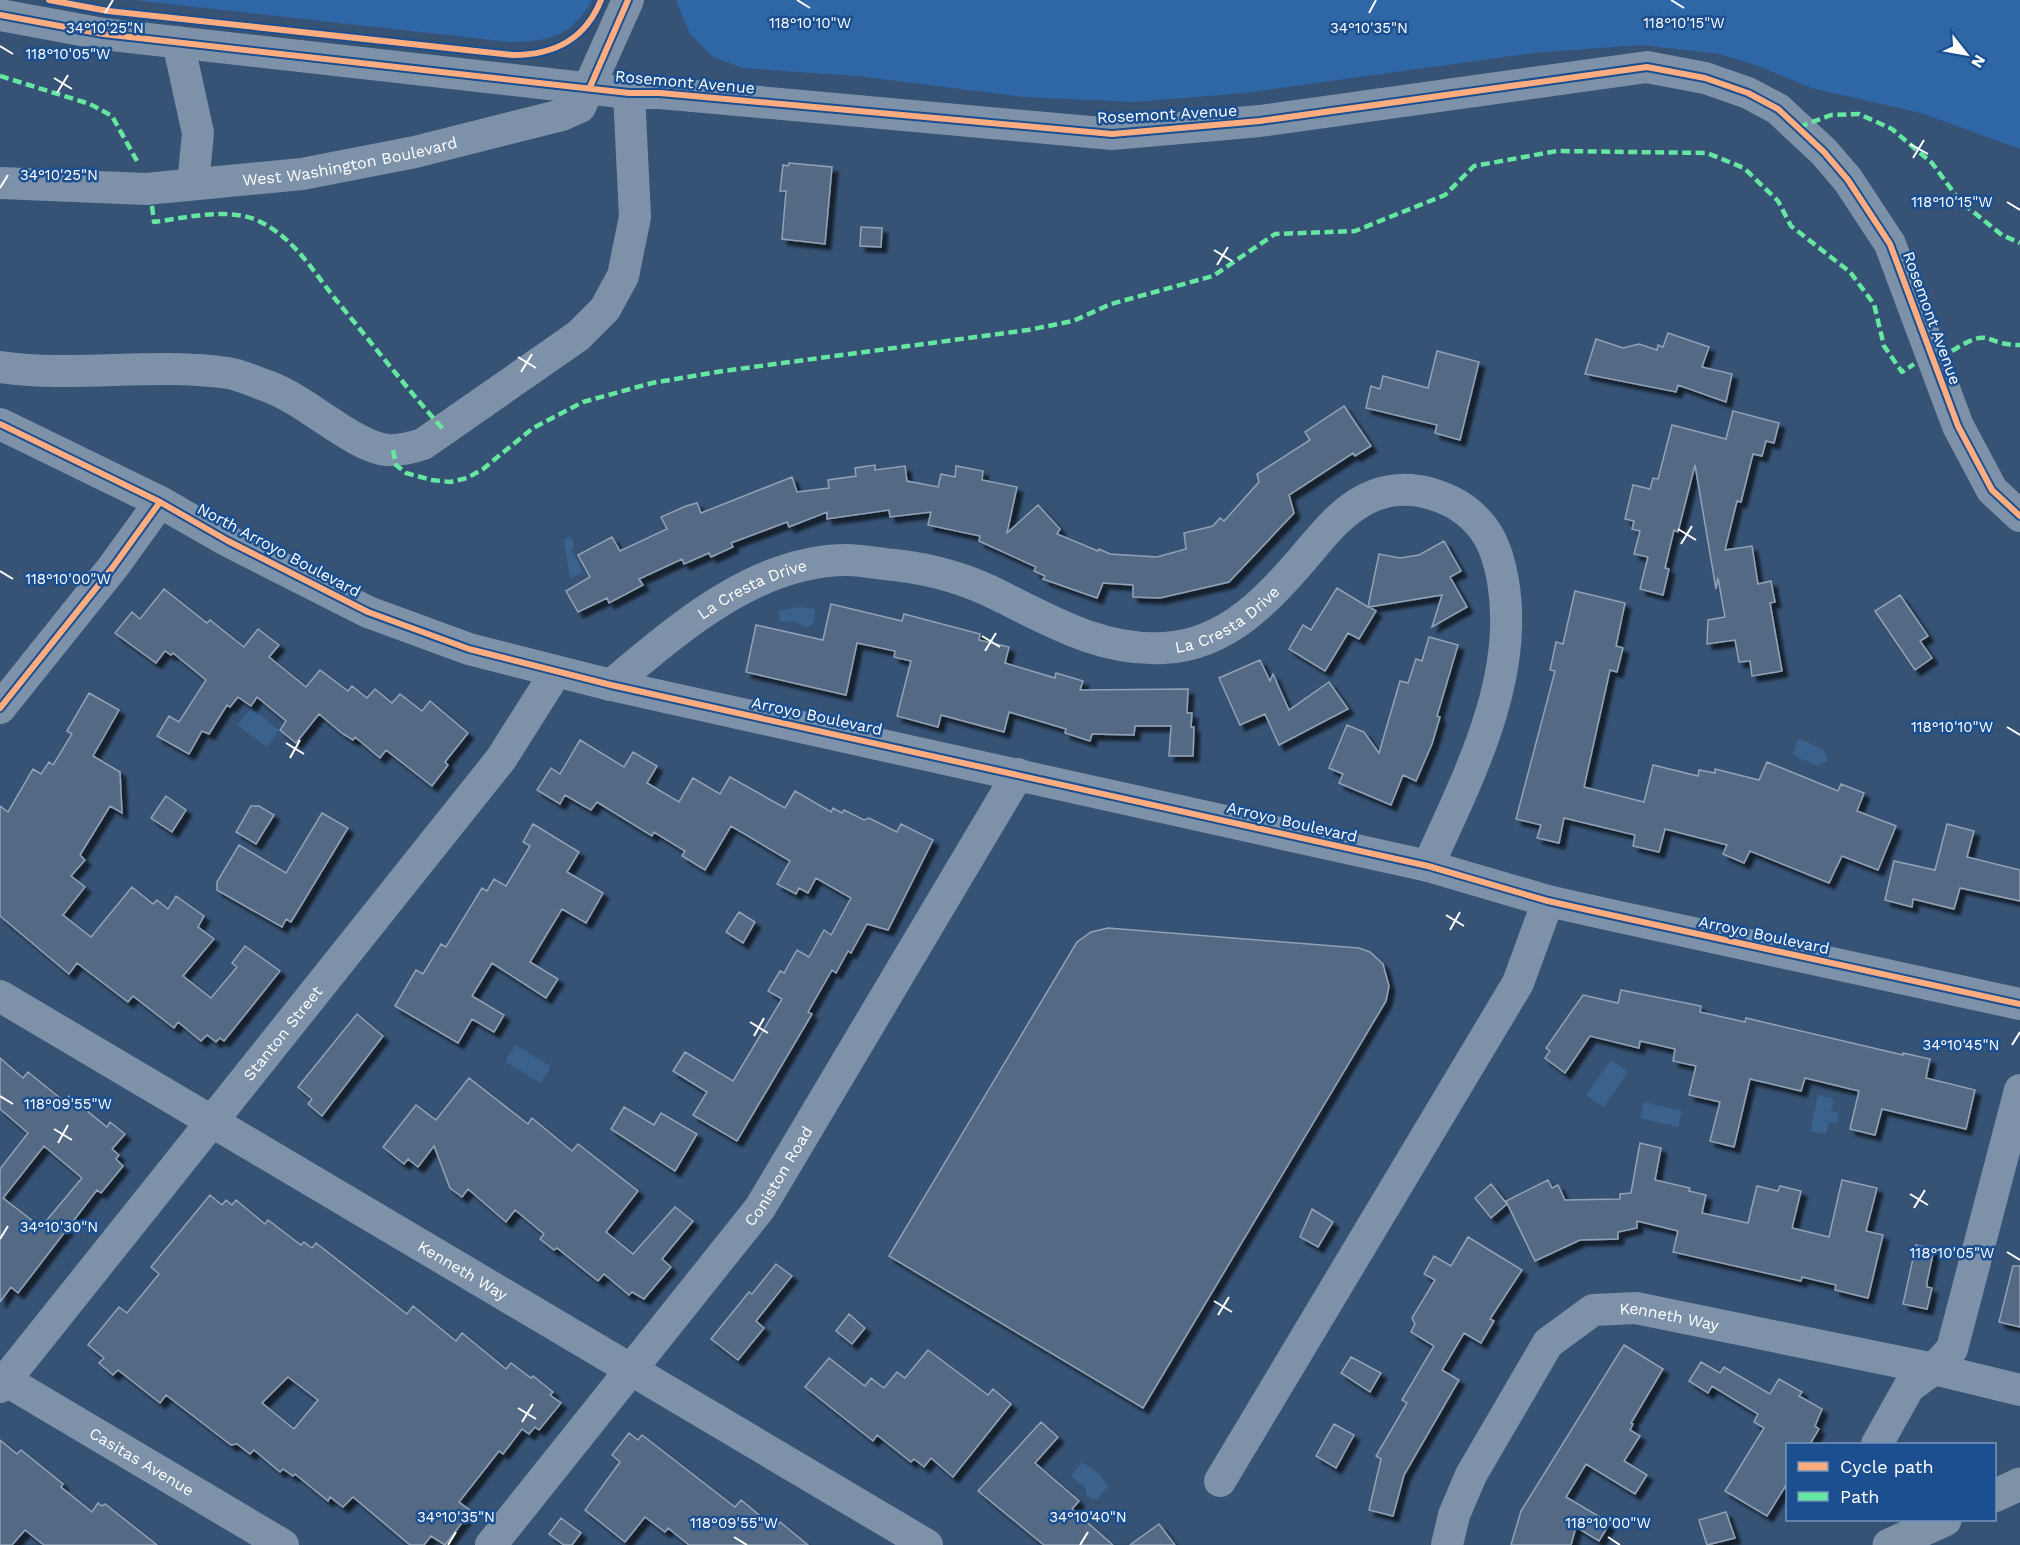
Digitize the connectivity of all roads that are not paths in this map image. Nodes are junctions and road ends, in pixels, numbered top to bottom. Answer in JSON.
{"nodes":[{"id":1,"x":628,"y":0,"type":"edge"},
{"id":2,"x":0,"y":15,"type":"edge"},
{"id":3,"x":178,"y":42,"type":"junction"},
{"id":4,"x":590,"y":87,"type":"junction"},
{"id":5,"x":629,"y":93,"type":"junction"},
{"id":6,"x":0,"y":183,"type":"edge"},
{"id":7,"x":193,"y":184,"type":"junction"},
{"id":8,"x":0,"y":367,"type":"edge"},
{"id":9,"x":0,"y":424,"type":"edge"},
{"id":10,"x":160,"y":502,"type":"junction"},
{"id":11,"x":2020,"y":516,"type":"edge"},
{"id":12,"x":556,"y":672,"type":"junction"},
{"id":13,"x":611,"y":685,"type":"junction"},
{"id":14,"x":0,"y":708,"type":"edge"},
{"id":15,"x":1018,"y":774,"type":"junction"},
{"id":16,"x":1428,"y":866,"type":"junction"},
{"id":17,"x":1548,"y":901,"type":"junction"},
{"id":18,"x":0,"y":996,"type":"edge"},
{"id":19,"x":2020,"y":1004,"type":"edge"},
{"id":20,"x":2020,"y":1090,"type":"edge"},
{"id":21,"x":212,"y":1123,"type":"junction"},
{"id":22,"x":1934,"y":1369,"type":"junction"},
{"id":23,"x":631,"y":1372,"type":"junction"},
{"id":24,"x":2,"y":1381,"type":"edge"},
{"id":25,"x":2020,"y":1390,"type":"edge"},
{"id":26,"x":1878,"y":1443,"type":"edge"},
{"id":27,"x":1220,"y":1480,"type":"dead end"},
{"id":28,"x":2020,"y":1484,"type":"edge"},
{"id":29,"x":1996,"y":1496,"type":"edge"},
{"id":30,"x":1943,"y":1521,"type":"edge"},
{"id":31,"x":283,"y":1545,"type":"edge"},
{"id":32,"x":491,"y":1545,"type":"edge"},
{"id":33,"x":927,"y":1545,"type":"edge"},
{"id":34,"x":1447,"y":1545,"type":"edge"},
{"id":35,"x":1889,"y":1545,"type":"edge"}],
"edges":[{"from":1,"to":4,"type":"street","name":"West Washington Boulevard"},
{"from":2,"to":3,"type":"street","name":"Rosemont Avenue"},
{"from":3,"to":4,"type":"street","name":"Rosemont Avenue"},
{"from":3,"to":7,"type":"street"},
{"from":4,"to":5,"type":"street","name":"Rosemont Avenue"},
{"from":4,"to":7,"type":"street","name":"West Washington Boulevard"},
{"from":5,"to":8,"type":"street"},
{"from":5,"to":11,"type":"street","name":"Rosemont Avenue"},
{"from":6,"to":7,"type":"street","name":"West Washington Boulevard"},
{"from":9,"to":10,"type":"street","name":"North Arroyo Boulevard"},
{"from":10,"to":12,"type":"street","name":"North Arroyo Boulevard"},
{"from":10,"to":14,"type":"street"},
{"from":12,"to":13,"type":"street","name":"Arroyo Boulevard"},
{"from":12,"to":21,"type":"street","name":"Stanton Street"},
{"from":13,"to":15,"type":"street","name":"Arroyo Boulevard"},
{"from":13,"to":16,"type":"street","name":"La Cresta Drive"},
{"from":15,"to":16,"type":"street","name":"Arroyo Boulevard"},
{"from":15,"to":23,"type":"street","name":"Coniston Road"},
{"from":16,"to":17,"type":"street","name":"Arroyo Boulevard"},
{"from":17,"to":19,"type":"street","name":"Arroyo Boulevard"},
{"from":17,"to":27,"type":"street"},
{"from":18,"to":21,"type":"street","name":"Kenneth Way"},
{"from":20,"to":22,"type":"street"},
{"from":21,"to":23,"type":"street","name":"Kenneth Way"},
{"from":21,"to":24,"type":"street","name":"Stanton Street"},
{"from":22,"to":25,"type":"street","name":"Kenneth Way"},
{"from":22,"to":26,"type":"street"},
{"from":22,"to":34,"type":"street","name":"Kenneth Way"},
{"from":23,"to":32,"type":"street","name":"Coniston Road"},
{"from":23,"to":33,"type":"street","name":"Kenneth Way"},
{"from":24,"to":31,"type":"street","name":"Casitas Avenue"},
{"from":28,"to":29,"type":"highway"},
{"from":30,"to":35,"type":"highway"}]}
